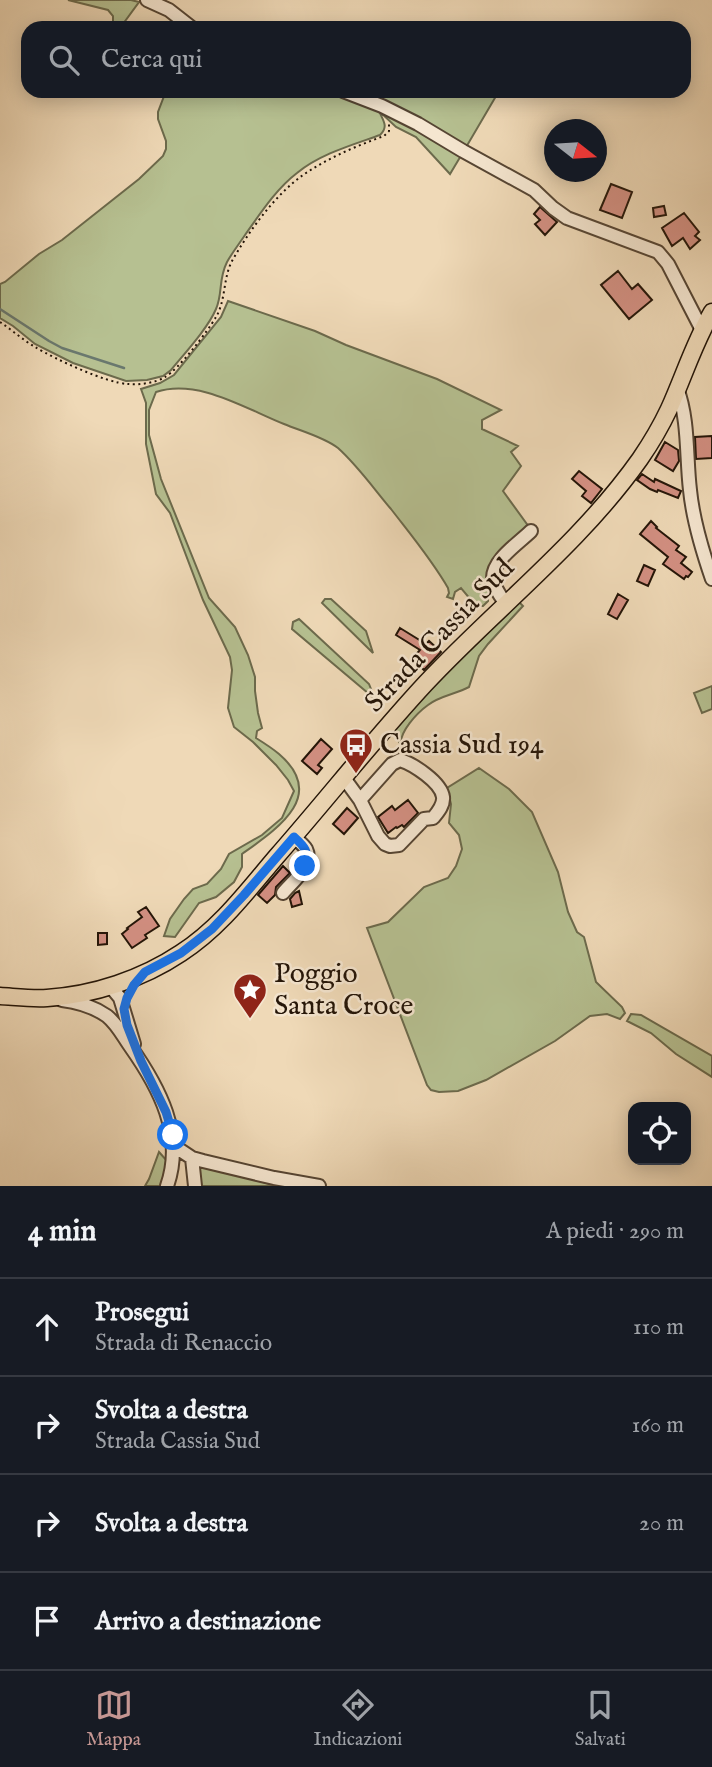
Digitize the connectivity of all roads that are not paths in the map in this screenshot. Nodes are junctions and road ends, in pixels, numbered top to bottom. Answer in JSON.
{"nodes":[{"id":1,"x":147,"y":0,"type":"edge"},
{"id":2,"x":183,"y":21,"type":"edge"},
{"id":3,"x":361,"y":98,"type":"edge"},
{"id":4,"x":712,"y":312,"type":"edge"},
{"id":5,"x":702,"y":330,"type":"junction"},
{"id":6,"x":677,"y":388,"type":"junction"},
{"id":7,"x":531,"y":531,"type":"dead end"},
{"id":8,"x":712,"y":579,"type":"edge"},
{"id":9,"x":506,"y":604,"type":"junction"},
{"id":10,"x":344,"y":778,"type":"junction"},
{"id":11,"x":360,"y":800,"type":"junction"},
{"id":12,"x":294,"y":837,"type":"junction"},
{"id":13,"x":283,"y":893,"type":"dead end"},
{"id":14,"x":145,"y":972,"type":"junction"},
{"id":15,"x":110,"y":986,"type":"junction"},
{"id":16,"x":0,"y":996,"type":"edge"},
{"id":17,"x":46,"y":998,"type":"junction"},
{"id":18,"x":124,"y":1009,"type":"junction"},
{"id":19,"x":109,"y":1018,"type":"junction"},
{"id":20,"x":141,"y":1061,"type":"junction"},
{"id":21,"x":174,"y":1146,"type":"junction"},
{"id":22,"x":192,"y":1158,"type":"junction"},
{"id":23,"x":167,"y":1186,"type":"edge"},
{"id":24,"x":195,"y":1186,"type":"edge"},
{"id":25,"x":319,"y":1186,"type":"edge"}],
"edges":[{"from":1,"to":2,"type":"street"},
{"from":3,"to":5,"type":"street"},
{"from":4,"to":5,"type":"main road","name":"Strada Cassia Sud"},
{"from":5,"to":6,"type":"main road","name":"Strada Cassia Sud"},
{"from":6,"to":8,"type":"street"},
{"from":6,"to":9,"type":"main road","name":"Strada Cassia Sud"},
{"from":7,"to":9,"type":"street"},
{"from":9,"to":10,"type":"main road","name":"Strada Cassia Sud"},
{"from":10,"to":11,"type":"street"},
{"from":10,"to":12,"type":"main road","name":"Strada Cassia Sud"},
{"from":11,"to":11,"type":"street"},
{"from":12,"to":13,"type":"street"},
{"from":12,"to":14,"type":"main road","name":"Strada Cassia Sud"},
{"from":14,"to":15,"type":"main road","name":"Strada Cassia Sud"},
{"from":14,"to":18,"type":"street"},
{"from":15,"to":17,"type":"main road","name":"Strada Cassia Sud"},
{"from":15,"to":18,"type":"street"},
{"from":15,"to":19,"type":"street"},
{"from":16,"to":17,"type":"main road","name":"Strada Cassia Sud"},
{"from":17,"to":19,"type":"street"},
{"from":18,"to":20,"type":"street"},
{"from":19,"to":20,"type":"street"},
{"from":20,"to":21,"type":"street"},
{"from":21,"to":22,"type":"street"},
{"from":21,"to":23,"type":"street"},
{"from":22,"to":24,"type":"street"},
{"from":22,"to":25,"type":"street"}]}
